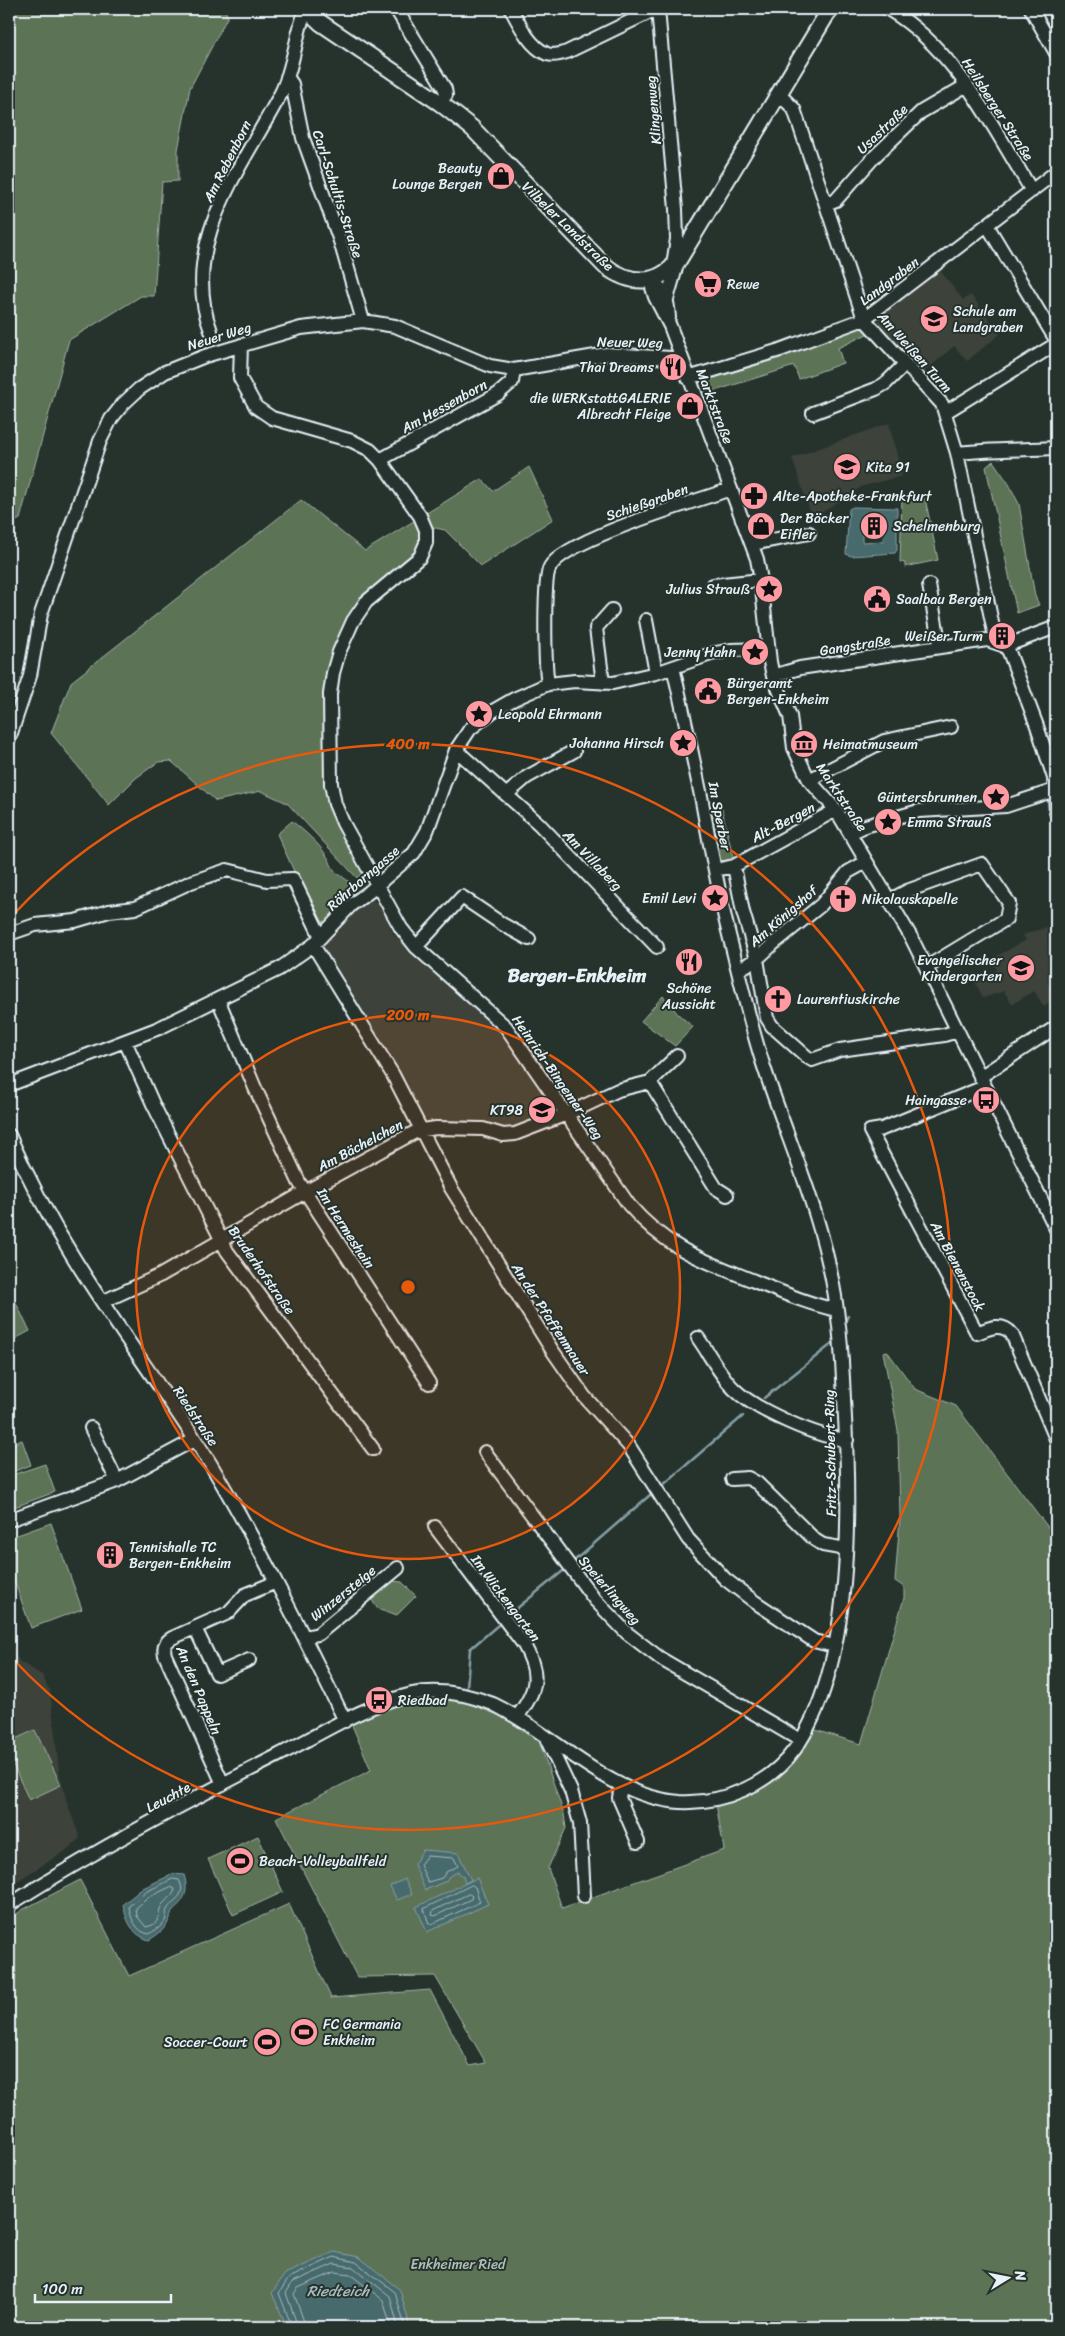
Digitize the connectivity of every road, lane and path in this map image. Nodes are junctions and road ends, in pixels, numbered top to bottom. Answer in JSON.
{"nodes":[{"id":1,"x":306,"y":9,"type":"edge"},
{"id":2,"x":396,"y":9,"type":"edge"},
{"id":3,"x":511,"y":9,"type":"edge"},
{"id":4,"x":657,"y":9,"type":"edge"},
{"id":5,"x":830,"y":9,"type":"edge"},
{"id":6,"x":888,"y":9,"type":"edge"},
{"id":7,"x":1031,"y":9,"type":"edge"},
{"id":8,"x":1056,"y":54,"type":"edge"},
{"id":9,"x":287,"y":77,"type":"junction"},
{"id":10,"x":967,"y":85,"type":"junction"},
{"id":11,"x":779,"y":94,"type":"junction"},
{"id":12,"x":440,"y":104,"type":"junction"},
{"id":13,"x":1056,"y":172,"type":"edge"},
{"id":14,"x":1032,"y":191,"type":"junction"},
{"id":15,"x":826,"y":204,"type":"junction"},
{"id":16,"x":676,"y":209,"type":"junction"},
{"id":17,"x":987,"y":225,"type":"junction"},
{"id":18,"x":697,"y":230,"type":"junction"},
{"id":19,"x":676,"y":264,"type":"junction"},
{"id":20,"x":650,"y":281,"type":"junction"},
{"id":21,"x":667,"y":300,"type":"junction"},
{"id":22,"x":864,"y":319,"type":"junction"},
{"id":23,"x":363,"y":321,"type":"junction"},
{"id":24,"x":670,"y":326,"type":"junction"},
{"id":25,"x":211,"y":331,"type":"dead end"},
{"id":26,"x":1056,"y":340,"type":"edge"},
{"id":27,"x":1056,"y":344,"type":"edge"},
{"id":28,"x":240,"y":345,"type":"junction"},
{"id":29,"x":680,"y":356,"type":"junction"},
{"id":30,"x":905,"y":364,"type":"junction"},
{"id":31,"x":514,"y":370,"type":"junction"},
{"id":32,"x":688,"y":378,"type":"junction"},
{"id":33,"x":946,"y":412,"type":"junction"},
{"id":34,"x":813,"y":413,"type":"dead end"},
{"id":35,"x":1056,"y":448,"type":"edge"},
{"id":36,"x":957,"y":452,"type":"junction"},
{"id":37,"x":380,"y":460,"type":"junction"},
{"id":38,"x":731,"y":489,"type":"junction"},
{"id":39,"x":809,"y":533,"type":"dead end"},
{"id":40,"x":752,"y":544,"type":"junction"},
{"id":41,"x":761,"y":580,"type":"junction"},
{"id":42,"x":713,"y":585,"type":"dead end"},
{"id":43,"x":930,"y":586,"type":"dead end"},
{"id":44,"x":612,"y":610,"type":"dead end"},
{"id":45,"x":646,"y":620,"type":"dead end"},
{"id":46,"x":1056,"y":627,"type":"edge"},
{"id":47,"x":1001,"y":644,"type":"junction"},
{"id":48,"x":940,"y":647,"type":"junction"},
{"id":49,"x":768,"y":649,"type":"junction"},
{"id":50,"x":673,"y":667,"type":"junction"},
{"id":51,"x":656,"y":672,"type":"junction"},
{"id":52,"x":773,"y":676,"type":"junction"},
{"id":53,"x":548,"y":684,"type":"junction"},
{"id":54,"x":603,"y":684,"type":"junction"},
{"id":55,"x":952,"y":727,"type":"dead end"},
{"id":56,"x":9,"y":739,"type":"edge"},
{"id":57,"x":456,"y":750,"type":"junction"},
{"id":58,"x":574,"y":751,"type":"dead end"},
{"id":59,"x":810,"y":780,"type":"junction"},
{"id":60,"x":1055,"y":782,"type":"edge"},
{"id":61,"x":507,"y":794,"type":"junction"},
{"id":62,"x":836,"y":810,"type":"junction"},
{"id":63,"x":1056,"y":812,"type":"edge"},
{"id":64,"x":850,"y":833,"type":"junction"},
{"id":65,"x":866,"y":862,"type":"junction"},
{"id":66,"x":734,"y":866,"type":"junction"},
{"id":67,"x":715,"y":870,"type":"junction"},
{"id":68,"x":378,"y":885,"type":"junction"},
{"id":69,"x":890,"y":900,"type":"junction"},
{"id":70,"x":9,"y":934,"type":"edge"},
{"id":71,"x":529,"y":939,"type":"dead end"},
{"id":72,"x":317,"y":941,"type":"junction"},
{"id":73,"x":416,"y":947,"type":"junction"},
{"id":74,"x":657,"y":947,"type":"dead end"},
{"id":75,"x":757,"y":959,"type":"junction"},
{"id":76,"x":927,"y":967,"type":"junction"},
{"id":77,"x":738,"y":970,"type":"junction"},
{"id":78,"x":218,"y":998,"type":"junction"},
{"id":79,"x":1056,"y":1027,"type":"edge"},
{"id":80,"x":957,"y":1031,"type":"junction"},
{"id":81,"x":125,"y":1041,"type":"junction"},
{"id":82,"x":677,"y":1056,"type":"dead end"},
{"id":83,"x":650,"y":1082,"type":"junction"},
{"id":84,"x":982,"y":1082,"type":"junction"},
{"id":85,"x":9,"y":1085,"type":"edge"},
{"id":86,"x":567,"y":1114,"type":"junction"},
{"id":87,"x":421,"y":1131,"type":"junction"},
{"id":88,"x":9,"y":1134,"type":"edge"},
{"id":89,"x":305,"y":1192,"type":"junction"},
{"id":90,"x":726,"y":1195,"type":"dead end"},
{"id":91,"x":1056,"y":1228,"type":"edge"},
{"id":92,"x":220,"y":1239,"type":"junction"},
{"id":93,"x":102,"y":1302,"type":"junction"},
{"id":94,"x":837,"y":1310,"type":"junction"},
{"id":95,"x":698,"y":1338,"type":"dead end"},
{"id":96,"x":429,"y":1383,"type":"dead end"},
{"id":97,"x":91,"y":1428,"type":"dead end"},
{"id":98,"x":1056,"y":1439,"type":"edge"},
{"id":99,"x":194,"y":1440,"type":"junction"},
{"id":100,"x":847,"y":1440,"type":"junction"},
{"id":101,"x":373,"y":1449,"type":"dead end"},
{"id":102,"x":485,"y":1452,"type":"dead end"},
{"id":103,"x":732,"y":1479,"type":"dead end"},
{"id":104,"x":117,"y":1481,"type":"junction"},
{"id":105,"x":9,"y":1520,"type":"edge"},
{"id":106,"x":435,"y":1527,"type":"dead end"},
{"id":107,"x":846,"y":1549,"type":"junction"},
{"id":108,"x":398,"y":1568,"type":"dead end"},
{"id":109,"x":276,"y":1582,"type":"junction"},
{"id":110,"x":195,"y":1628,"type":"junction"},
{"id":111,"x":305,"y":1637,"type":"junction"},
{"id":112,"x":834,"y":1646,"type":"junction"},
{"id":113,"x":249,"y":1660,"type":"dead end"},
{"id":114,"x":517,"y":1718,"type":"junction"},
{"id":115,"x":345,"y":1722,"type":"junction"},
{"id":116,"x":544,"y":1734,"type":"junction"},
{"id":117,"x":800,"y":1740,"type":"junction"},
{"id":118,"x":223,"y":1784,"type":"junction"},
{"id":119,"x":621,"y":1785,"type":"junction"},
{"id":120,"x":638,"y":1842,"type":"dead end"},
{"id":121,"x":584,"y":1896,"type":"dead end"},
{"id":122,"x":9,"y":1905,"type":"edge"}],
"edges":[{"from":1,"to":9,"type":"street","name":"Am Rebenborn"},
{"from":1,"to":12,"type":"main road","name":"Vilbeler Landstraße"},
{"from":2,"to":12,"type":"street"},
{"from":3,"to":4,"type":"street"},
{"from":4,"to":16,"type":"street","name":"Klingenweg"},
{"from":5,"to":11,"type":"main road"},
{"from":6,"to":10,"type":"street","name":"Heilsberger Straße"},
{"from":7,"to":8,"type":"street"},
{"from":9,"to":23,"type":"street","name":"Carl-Schultis-Straße"},
{"from":9,"to":25,"type":"street","name":"Am Rebenborn"},
{"from":10,"to":14,"type":"street","name":"Heilsberger Straße"},
{"from":10,"to":15,"type":"street","name":"Usastraße"},
{"from":11,"to":15,"type":"street","name":"Am Weißen Turm"},
{"from":11,"to":18,"type":"main road"},
{"from":12,"to":20,"type":"main road","name":"Vilbeler Landstraße"},
{"from":13,"to":14,"type":"street","name":"Landgraben"},
{"from":14,"to":17,"type":"street","name":"Landgraben"},
{"from":15,"to":22,"type":"street","name":"Am Weißen Turm"},
{"from":16,"to":18,"type":"street","name":"Klingenweg"},
{"from":16,"to":19,"type":"street","name":"Klingenweg"},
{"from":17,"to":22,"type":"street","name":"Landgraben"},
{"from":17,"to":26,"type":"street"},
{"from":18,"to":19,"type":"main road"},
{"from":19,"to":20,"type":"main road"},
{"from":19,"to":21,"type":"street","name":"Klingenweg"},
{"from":20,"to":21,"type":"street"},
{"from":20,"to":24,"type":"street","name":"Marktstraße"},
{"from":21,"to":24,"type":"street","name":"Marktstraße"},
{"from":22,"to":30,"type":"street","name":"Am Weißen Turm"},
{"from":22,"to":32,"type":"street","name":"Landgraben"},
{"from":23,"to":28,"type":"street","name":"Neuer Weg"},
{"from":23,"to":31,"type":"street","name":"Neuer Weg"},
{"from":24,"to":29,"type":"street","name":"Marktstraße"},
{"from":27,"to":33,"type":"street"},
{"from":28,"to":37,"type":"street","name":"Heinrich-Bingemer-Weg"},
{"from":28,"to":56,"type":"street","name":"Neuer Weg"},
{"from":29,"to":31,"type":"street","name":"Neuer Weg"},
{"from":29,"to":32,"type":"street","name":"Marktstraße"},
{"from":30,"to":33,"type":"street","name":"Am Weißen Turm"},
{"from":30,"to":34,"type":"street"},
{"from":31,"to":37,"type":"street","name":"Am Hessenborn"},
{"from":32,"to":38,"type":"street","name":"Marktstraße"},
{"from":33,"to":36,"type":"street","name":"Am Weißen Turm"},
{"from":35,"to":36,"type":"street"},
{"from":36,"to":47,"type":"street","name":"Am Weißen Turm"},
{"from":37,"to":68,"type":"street","name":"Heinrich-Bingemer-Weg"},
{"from":38,"to":40,"type":"street","name":"Marktstraße"},
{"from":38,"to":53,"type":"street","name":"Schießgraben"},
{"from":39,"to":40,"type":"street"},
{"from":40,"to":41,"type":"street","name":"Marktstraße"},
{"from":41,"to":42,"type":"street"},
{"from":41,"to":49,"type":"street","name":"Marktstraße"},
{"from":43,"to":48,"type":"street"},
{"from":44,"to":54,"type":"street"},
{"from":45,"to":51,"type":"street"},
{"from":46,"to":47,"type":"street","name":"Gangstraße"},
{"from":47,"to":48,"type":"street","name":"Gangstraße"},
{"from":47,"to":60,"type":"street"},
{"from":48,"to":52,"type":"street","name":"Gangstraße"},
{"from":49,"to":50,"type":"street","name":"Röhrborngasse"},
{"from":49,"to":52,"type":"street","name":"Marktstraße"},
{"from":50,"to":51,"type":"street","name":"Röhrborngasse"},
{"from":50,"to":67,"type":"street","name":"Im Sperber"},
{"from":51,"to":54,"type":"street","name":"Röhrborngasse"},
{"from":52,"to":59,"type":"street","name":"Marktstraße"},
{"from":53,"to":54,"type":"street","name":"Röhrborngasse"},
{"from":53,"to":57,"type":"street","name":"Röhrborngasse"},
{"from":55,"to":59,"type":"street"},
{"from":57,"to":61,"type":"street","name":"Am Villaberg"},
{"from":57,"to":68,"type":"street","name":"Röhrborngasse"},
{"from":58,"to":61,"type":"street"},
{"from":59,"to":62,"type":"street","name":"Marktstraße"},
{"from":60,"to":63,"type":"street"},
{"from":60,"to":64,"type":"street"},
{"from":61,"to":74,"type":"street","name":"Am Villaberg"},
{"from":62,"to":64,"type":"street","name":"Marktstraße"},
{"from":62,"to":66,"type":"street","name":"Alt-Bergen"},
{"from":64,"to":65,"type":"street","name":"Marktstraße"},
{"from":65,"to":69,"type":"street","name":"Marktstraße"},
{"from":65,"to":75,"type":"street","name":"Am Königshof"},
{"from":66,"to":67,"type":"street","name":"Alt-Bergen"},
{"from":66,"to":75,"type":"street","name":"Im Sperber"},
{"from":67,"to":77,"type":"street","name":"Im Sperber"},
{"from":68,"to":72,"type":"street","name":"Röhrborngasse"},
{"from":68,"to":73,"type":"street","name":"Heinrich-Bingemer-Weg"},
{"from":69,"to":76,"type":"street","name":"Marktstraße"},
{"from":69,"to":76,"type":"street"},
{"from":70,"to":72,"type":"street","name":"An der Pfaffenmauer"},
{"from":71,"to":73,"type":"street"},
{"from":72,"to":78,"type":"street","name":"Röhrborngasse"},
{"from":72,"to":87,"type":"street","name":"An der Pfaffenmauer"},
{"from":73,"to":86,"type":"street","name":"Heinrich-Bingemer-Weg"},
{"from":75,"to":77,"type":"street","name":"Am Königshof"},
{"from":75,"to":80,"type":"street","name":"Im Sperber"},
{"from":76,"to":80,"type":"street","name":"Marktstraße"},
{"from":77,"to":94,"type":"street","name":"Fritz-Schubert-Ring"},
{"from":78,"to":81,"type":"street","name":"Röhrborngasse"},
{"from":78,"to":89,"type":"street","name":"Im Hermeshain"},
{"from":79,"to":84,"type":"street"},
{"from":80,"to":84,"type":"street","name":"Marktstraße"},
{"from":81,"to":85,"type":"street","name":"Röhrborngasse"},
{"from":81,"to":92,"type":"street","name":"Bruderhofstraße"},
{"from":82,"to":83,"type":"street","name":"Am Bächelchen"},
{"from":83,"to":86,"type":"street","name":"Am Bächelchen"},
{"from":83,"to":90,"type":"street"},
{"from":84,"to":91,"type":"street","name":"Marktstraße"},
{"from":84,"to":98,"type":"street","name":"Am Bienenstock"},
{"from":86,"to":87,"type":"street","name":"Am Bächelchen"},
{"from":86,"to":94,"type":"street","name":"Heinrich-Bingemer-Weg"},
{"from":87,"to":89,"type":"street","name":"Am Bächelchen"},
{"from":87,"to":112,"type":"street","name":"An der Pfaffenmauer"},
{"from":88,"to":93,"type":"street","name":"Riedstraße"},
{"from":89,"to":92,"type":"street","name":"Am Bächelchen"},
{"from":89,"to":96,"type":"street","name":"Im Hermeshain"},
{"from":92,"to":93,"type":"street","name":"Am Bächelchen"},
{"from":92,"to":101,"type":"street","name":"Bruderhofstraße"},
{"from":93,"to":99,"type":"street","name":"Riedstraße"},
{"from":94,"to":100,"type":"street","name":"Fritz-Schubert-Ring"},
{"from":95,"to":100,"type":"street"},
{"from":97,"to":104,"type":"street"},
{"from":99,"to":104,"type":"street"},
{"from":99,"to":109,"type":"street","name":"Riedstraße"},
{"from":100,"to":107,"type":"street","name":"Fritz-Schubert-Ring"},
{"from":102,"to":117,"type":"street","name":"Speierlingweg"},
{"from":103,"to":107,"type":"street"},
{"from":104,"to":105,"type":"street"},
{"from":106,"to":114,"type":"street","name":"Im Wickengarten"},
{"from":107,"to":112,"type":"street","name":"Fritz-Schubert-Ring"},
{"from":108,"to":111,"type":"street","name":"Winzersteige"},
{"from":109,"to":110,"type":"street","name":"An den Pappeln"},
{"from":109,"to":111,"type":"street","name":"Riedstraße"},
{"from":110,"to":113,"type":"street"},
{"from":110,"to":118,"type":"street","name":"An den Pappeln"},
{"from":111,"to":115,"type":"street","name":"Riedstraße"},
{"from":112,"to":117,"type":"street","name":"Fritz-Schubert-Ring"},
{"from":114,"to":115,"type":"street","name":"Fritz-Schubert-Ring"},
{"from":114,"to":116,"type":"street","name":"Fritz-Schubert-Ring"},
{"from":115,"to":118,"type":"street","name":"Leuchte"},
{"from":116,"to":119,"type":"street","name":"Fritz-Schubert-Ring"},
{"from":116,"to":121,"type":"street"},
{"from":117,"to":119,"type":"street","name":"Fritz-Schubert-Ring"},
{"from":118,"to":122,"type":"street","name":"Leuchte"},
{"from":119,"to":120,"type":"street"}]}
